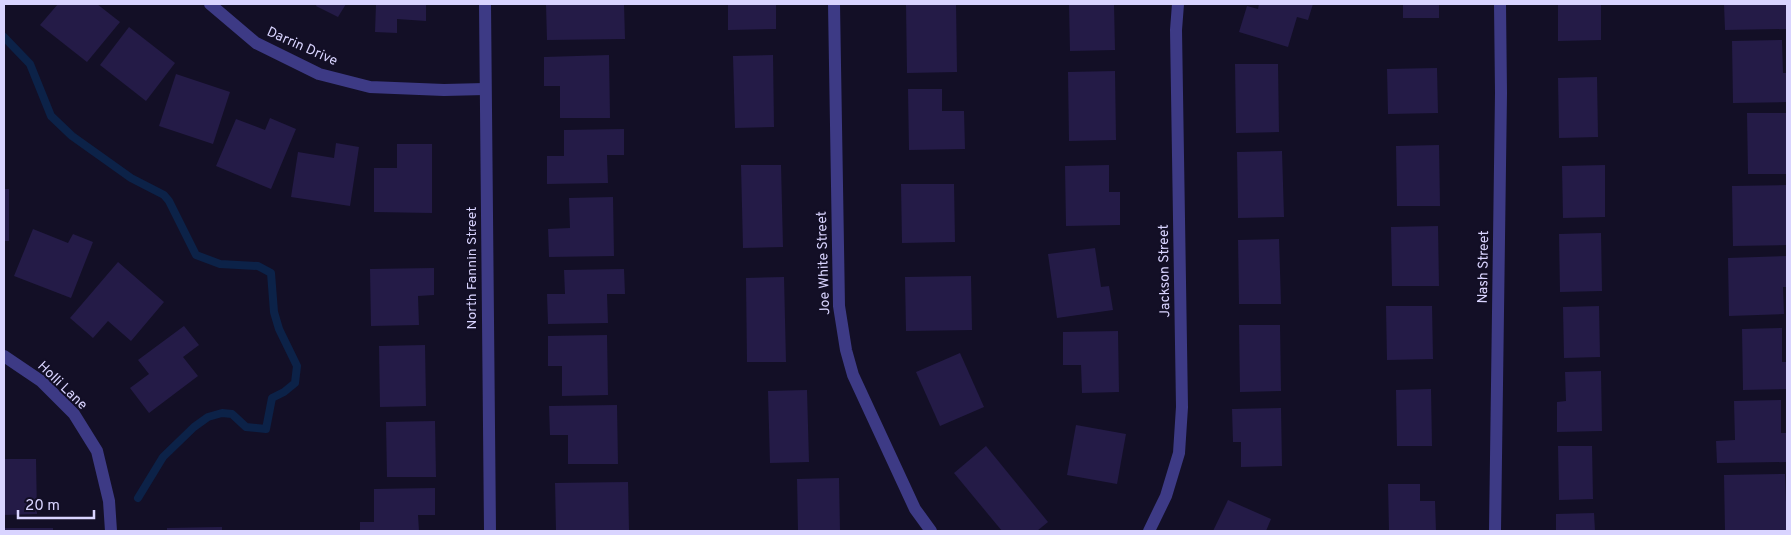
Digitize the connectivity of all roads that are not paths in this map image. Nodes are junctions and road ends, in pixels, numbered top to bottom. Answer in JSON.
{"nodes":[{"id":1,"x":210,"y":4,"type":"edge"},
{"id":2,"x":485,"y":4,"type":"edge"},
{"id":3,"x":834,"y":4,"type":"edge"},
{"id":4,"x":1178,"y":4,"type":"edge"},
{"id":5,"x":1500,"y":4,"type":"edge"},
{"id":6,"x":485,"y":89,"type":"junction"},
{"id":7,"x":4,"y":356,"type":"edge"},
{"id":8,"x":111,"y":531,"type":"edge"},
{"id":9,"x":490,"y":531,"type":"edge"},
{"id":10,"x":932,"y":531,"type":"edge"},
{"id":11,"x":1149,"y":531,"type":"edge"},
{"id":12,"x":1495,"y":531,"type":"edge"}],
"edges":[{"from":1,"to":6,"type":"street","name":"Darrin Drive"},
{"from":2,"to":6,"type":"street","name":"North Fannin Street"},
{"from":3,"to":10,"type":"street","name":"Joe White Street"},
{"from":4,"to":11,"type":"street","name":"Jackson Street"},
{"from":5,"to":12,"type":"street","name":"Nash Street"},
{"from":6,"to":9,"type":"street","name":"North Fannin Street"},
{"from":7,"to":8,"type":"street","name":"Holli Lane"}]}
